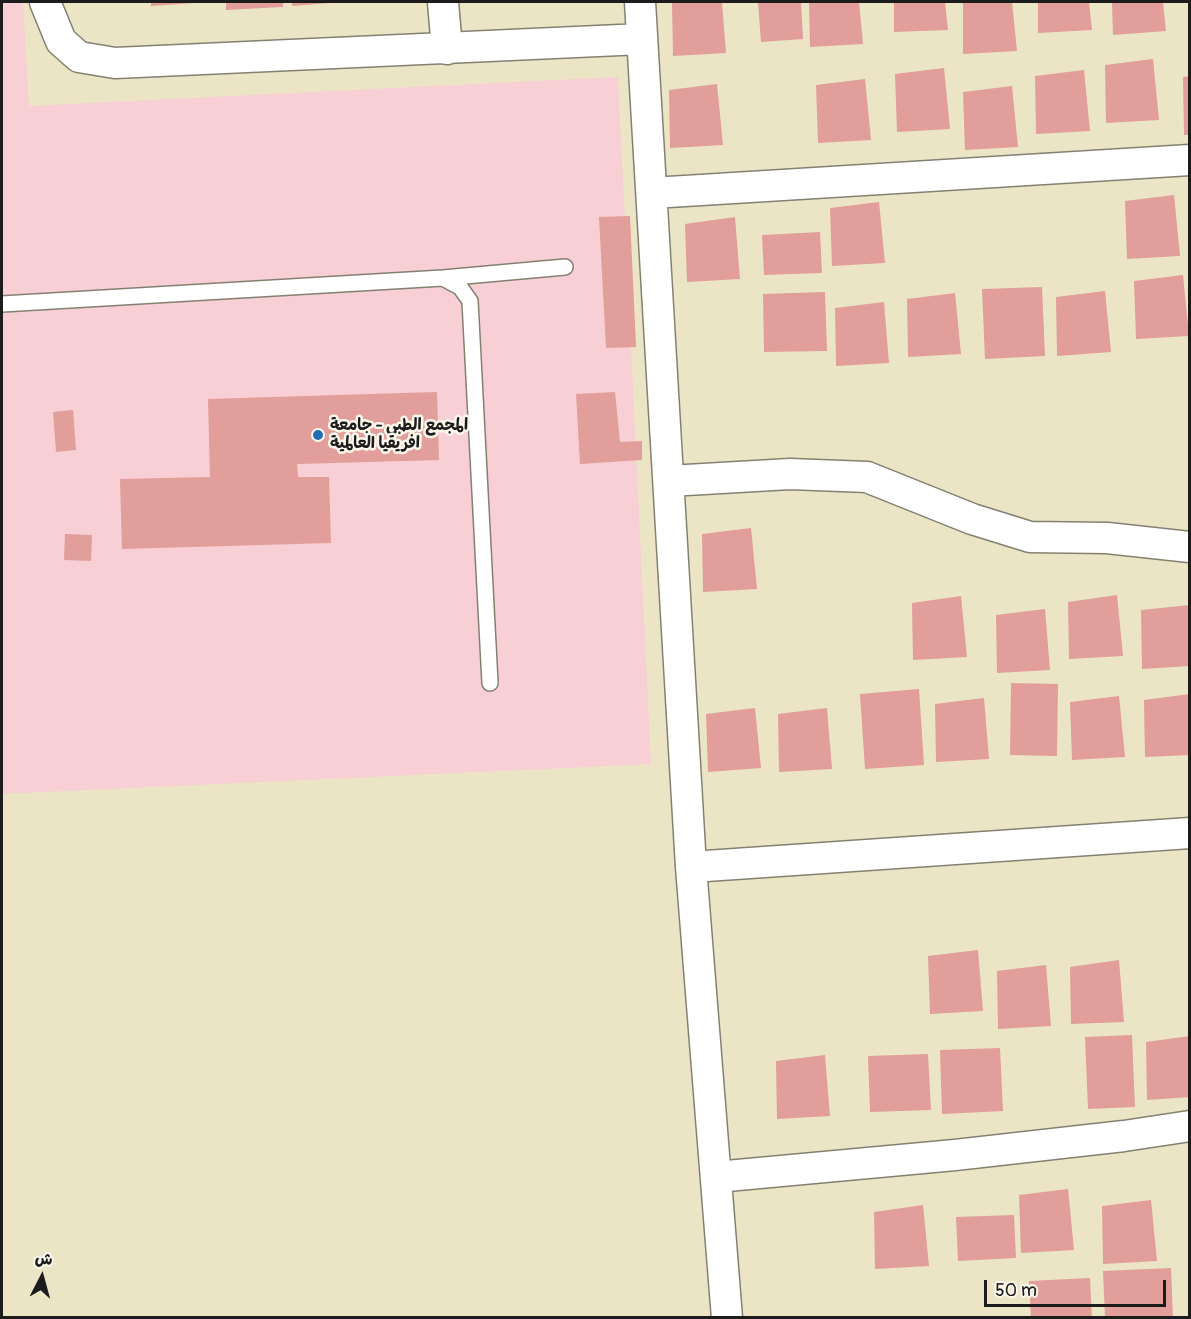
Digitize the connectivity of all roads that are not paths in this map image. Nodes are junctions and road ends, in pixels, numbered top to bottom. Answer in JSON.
{"nodes":[{"id":1,"x":45,"y":2,"type":"edge"},
{"id":2,"x":443,"y":2,"type":"edge"},
{"id":3,"x":640,"y":2,"type":"edge"},
{"id":4,"x":642,"y":39,"type":"junction"},
{"id":5,"x":447,"y":49,"type":"junction"},
{"id":6,"x":1190,"y":160,"type":"edge"},
{"id":7,"x":652,"y":193,"type":"junction"},
{"id":8,"x":566,"y":267,"type":"dead end"},
{"id":9,"x":443,"y":278,"type":"junction"},
{"id":10,"x":2,"y":303,"type":"edge"},
{"id":11,"x":669,"y":481,"type":"junction"},
{"id":12,"x":1190,"y":547,"type":"edge"},
{"id":13,"x":490,"y":683,"type":"dead end"},
{"id":14,"x":1190,"y":833,"type":"edge"},
{"id":15,"x":691,"y":867,"type":"junction"},
{"id":16,"x":1190,"y":1126,"type":"edge"},
{"id":17,"x":716,"y":1177,"type":"junction"},
{"id":18,"x":727,"y":1317,"type":"edge"}],
"edges":[{"from":1,"to":5,"type":"street"},
{"from":2,"to":5,"type":"street"},
{"from":3,"to":4,"type":"street"},
{"from":4,"to":5,"type":"street"},
{"from":4,"to":7,"type":"street"},
{"from":6,"to":7,"type":"street"},
{"from":7,"to":11,"type":"street"},
{"from":8,"to":9,"type":"lane"},
{"from":9,"to":10,"type":"lane"},
{"from":9,"to":13,"type":"lane"},
{"from":11,"to":12,"type":"street"},
{"from":11,"to":15,"type":"street"},
{"from":14,"to":15,"type":"street"},
{"from":15,"to":17,"type":"street"},
{"from":16,"to":17,"type":"street"},
{"from":17,"to":18,"type":"street"}]}
